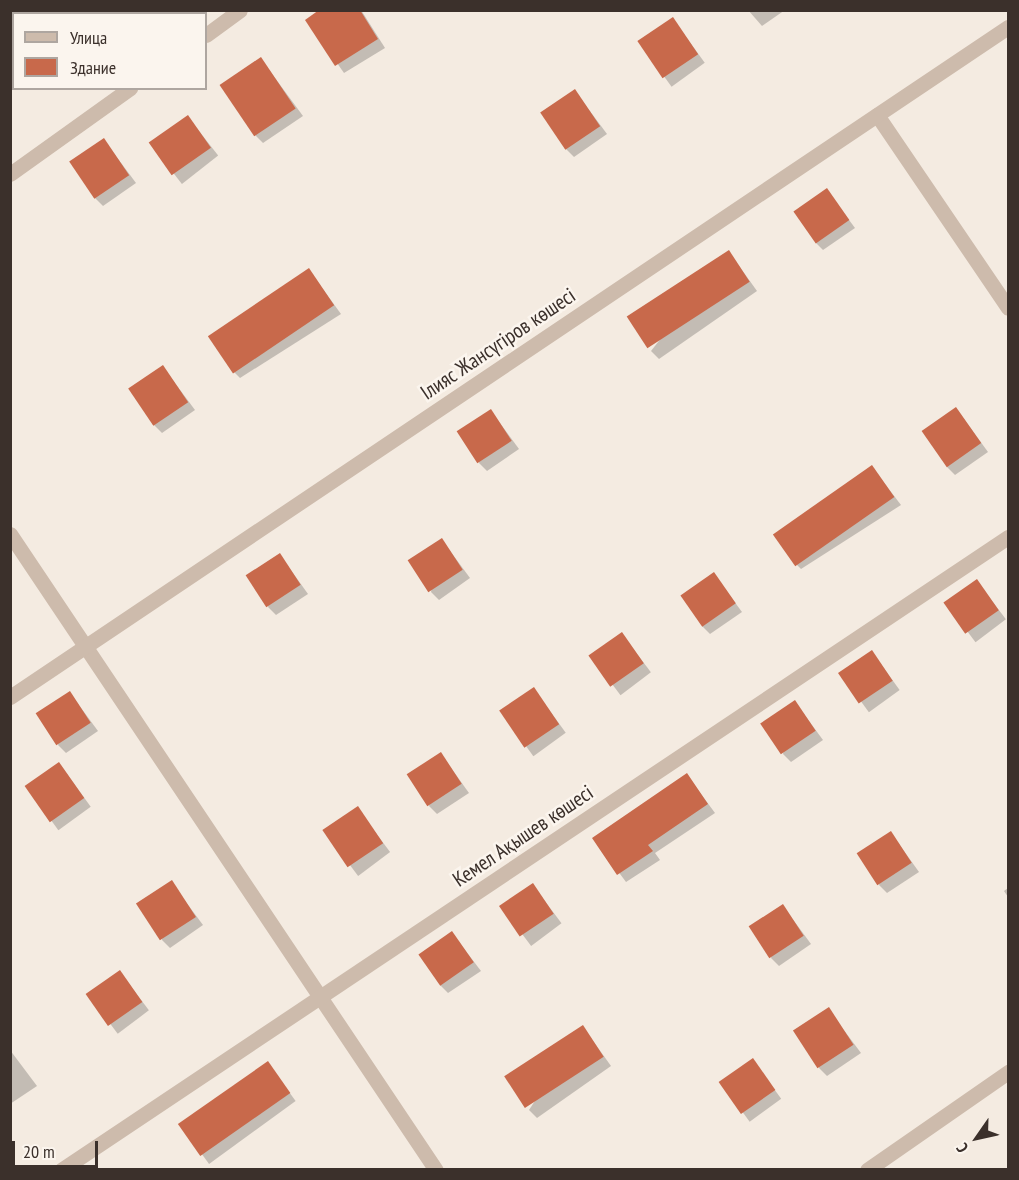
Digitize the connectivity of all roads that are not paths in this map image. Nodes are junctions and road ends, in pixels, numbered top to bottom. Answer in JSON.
{"nodes":[{"id":1,"x":240,"y":10,"type":"edge"},
{"id":2,"x":1008,"y":27,"type":"edge"},
{"id":3,"x":207,"y":34,"type":"edge"},
{"id":4,"x":127,"y":90,"type":"edge"},
{"id":5,"x":877,"y":115,"type":"junction"},
{"id":6,"x":10,"y":174,"type":"edge"},
{"id":7,"x":1008,"y":308,"type":"edge"},
{"id":8,"x":10,"y":534,"type":"edge"},
{"id":9,"x":1008,"y":537,"type":"edge"},
{"id":10,"x":87,"y":646,"type":"junction"},
{"id":11,"x":10,"y":697,"type":"edge"},
{"id":12,"x":320,"y":997,"type":"junction"},
{"id":13,"x":1008,"y":1072,"type":"edge"},
{"id":14,"x":61,"y":1170,"type":"edge"},
{"id":15,"x":436,"y":1170,"type":"edge"},
{"id":16,"x":867,"y":1170,"type":"edge"}],
"edges":[{"from":1,"to":3,"type":"street"},
{"from":2,"to":5,"type":"street","name":"Ілияс Жансүгіров көшесі"},
{"from":4,"to":6,"type":"street"},
{"from":5,"to":7,"type":"street"},
{"from":5,"to":10,"type":"street","name":"Ілияс Жансүгіров көшесі"},
{"from":8,"to":10,"type":"street"},
{"from":9,"to":12,"type":"street","name":"Кемел Ақышев көшесі"},
{"from":10,"to":11,"type":"street","name":"Ілияс Жансүгіров көшесі"},
{"from":10,"to":12,"type":"street"},
{"from":12,"to":14,"type":"street","name":"Кемел Ақышев көшесі"},
{"from":12,"to":15,"type":"street"},
{"from":13,"to":16,"type":"street"}]}
